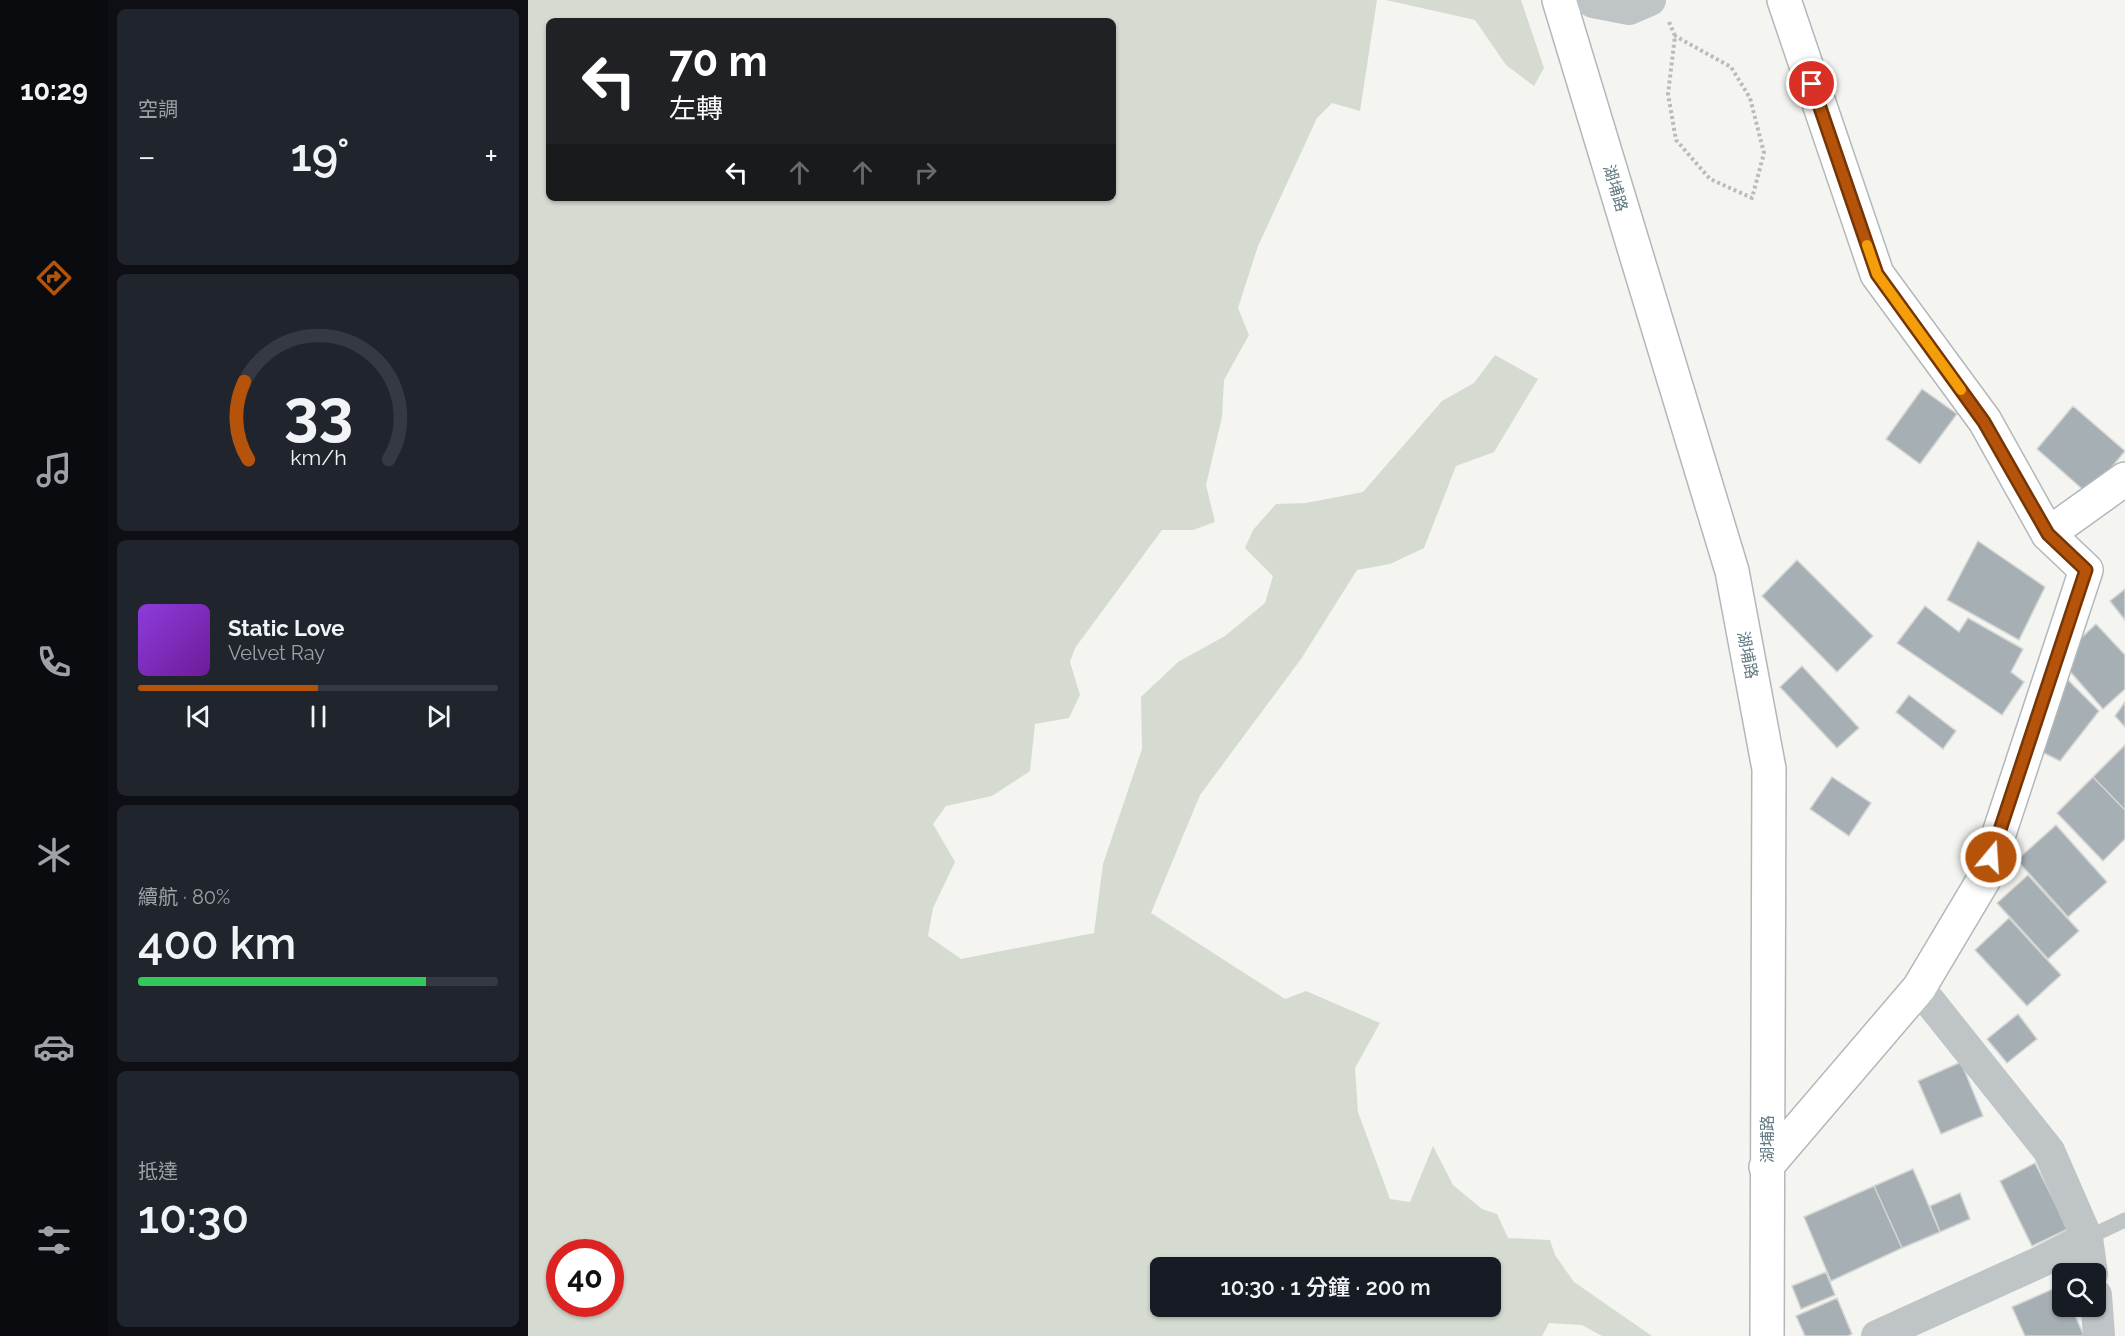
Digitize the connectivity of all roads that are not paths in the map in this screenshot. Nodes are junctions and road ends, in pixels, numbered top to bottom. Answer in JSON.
{"nodes":[{"id":1,"x":1559,"y":0,"type":"edge"},
{"id":2,"x":1590,"y":0,"type":"edge"},
{"id":3,"x":1650,"y":0,"type":"edge"},
{"id":4,"x":1784,"y":0,"type":"edge"},
{"id":5,"x":2125,"y":479,"type":"edge"},
{"id":6,"x":2048,"y":534,"type":"junction"},
{"id":7,"x":1919,"y":988,"type":"junction"},
{"id":8,"x":1766,"y":1167,"type":"junction"},
{"id":9,"x":2125,"y":1220,"type":"edge"},
{"id":10,"x":2087,"y":1238,"type":"junction"},
{"id":11,"x":2090,"y":1263,"type":"edge"},
{"id":12,"x":2098,"y":1317,"type":"edge"},
{"id":13,"x":1767,"y":1336,"type":"edge"},
{"id":14,"x":1877,"y":1336,"type":"edge"},
{"id":15,"x":2099,"y":1336,"type":"edge"}],
"edges":[{"from":1,"to":8,"type":"street","name":"湖埔路"},
{"from":2,"to":3,"type":"street"},
{"from":4,"to":6,"type":"street"},
{"from":5,"to":6,"type":"street"},
{"from":6,"to":7,"type":"street"},
{"from":7,"to":8,"type":"street"},
{"from":7,"to":10,"type":"street"},
{"from":8,"to":13,"type":"street","name":"湖埔路"},
{"from":9,"to":10,"type":"lane"},
{"from":10,"to":11,"type":"street"},
{"from":10,"to":14,"type":"street"},
{"from":12,"to":15,"type":"street"}]}
